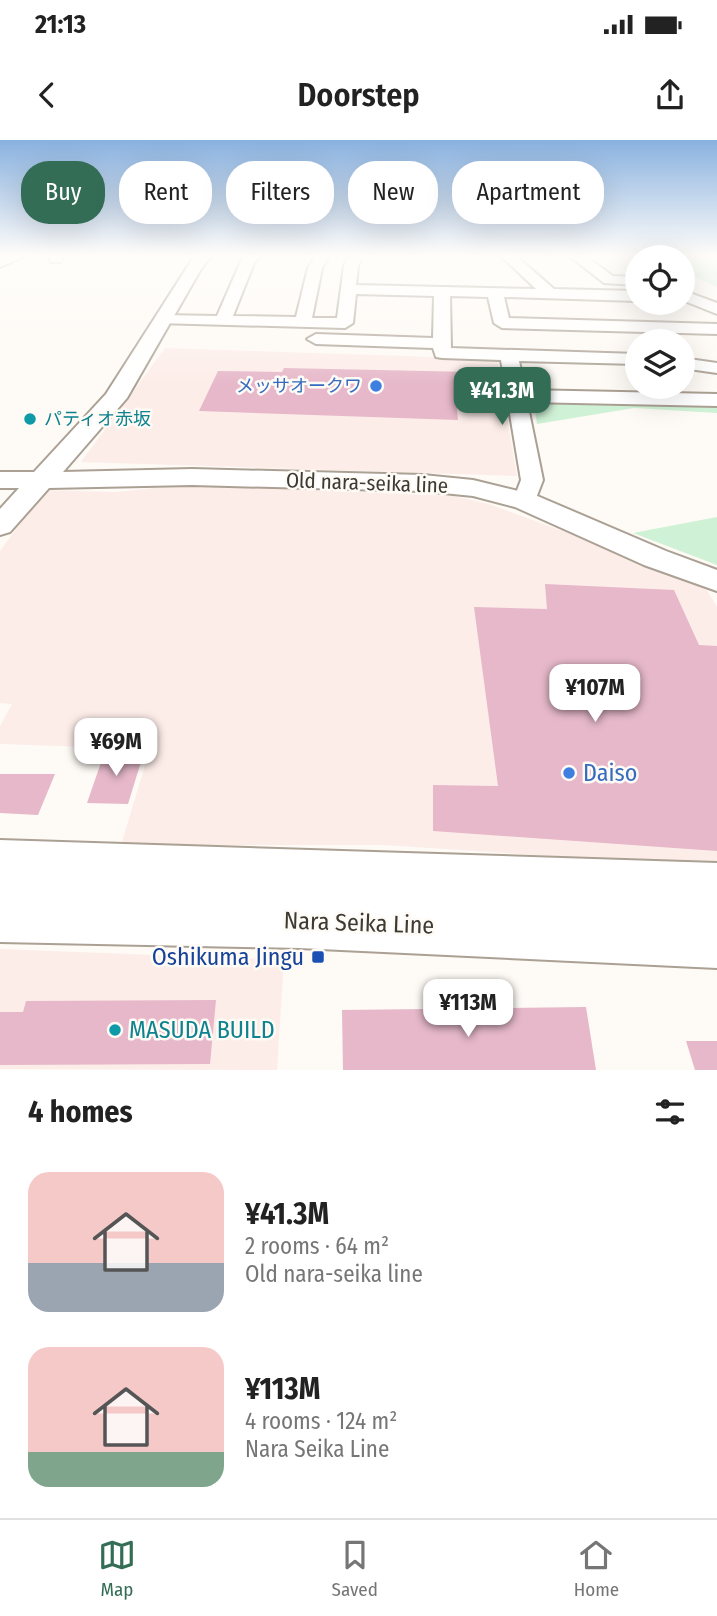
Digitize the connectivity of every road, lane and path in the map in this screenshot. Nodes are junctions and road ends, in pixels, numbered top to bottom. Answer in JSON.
{"nodes":[{"id":1,"x":176,"y":298,"type":"edge"},
{"id":2,"x":235,"y":298,"type":"edge"},
{"id":3,"x":308,"y":298,"type":"edge"},
{"id":4,"x":347,"y":298,"type":"edge"},
{"id":5,"x":442,"y":298,"type":"edge"},
{"id":6,"x":496,"y":298,"type":"edge"},
{"id":7,"x":695,"y":300,"type":"edge"},
{"id":8,"x":717,"y":309,"type":"edge"},
{"id":9,"x":163,"y":320,"type":"junction"},
{"id":10,"x":303,"y":322,"type":"junction"},
{"id":11,"x":224,"y":329,"type":"junction"},
{"id":12,"x":717,"y":329,"type":"edge"},
{"id":13,"x":443,"y":343,"type":"junction"},
{"id":14,"x":509,"y":356,"type":"junction"},
{"id":15,"x":625,"y":359,"type":"edge"},
{"id":16,"x":695,"y":365,"type":"edge"},
{"id":17,"x":717,"y":368,"type":"edge"},
{"id":18,"x":517,"y":396,"type":"junction"},
{"id":19,"x":717,"y":400,"type":"edge"},
{"id":20,"x":0,"y":480,"type":"edge"},
{"id":21,"x":43,"y":481,"type":"junction"},
{"id":22,"x":525,"y":501,"type":"junction"},
{"id":23,"x":0,"y":526,"type":"edge"},
{"id":24,"x":717,"y":581,"type":"edge"},
{"id":25,"x":0,"y":865,"type":"edge"},
{"id":26,"x":717,"y":888,"type":"edge"},
{"id":27,"x":0,"y":915,"type":"edge"},
{"id":28,"x":717,"y":939,"type":"edge"}],
"edges":[{"from":1,"to":9,"type":"street"},
{"from":2,"to":11,"type":"street"},
{"from":3,"to":10,"type":"street"},
{"from":4,"to":10,"type":"street"},
{"from":5,"to":13,"type":"street"},
{"from":6,"to":12,"type":"street"},
{"from":7,"to":8,"type":"street"},
{"from":9,"to":11,"type":"street"},
{"from":9,"to":21,"type":"street"},
{"from":10,"to":11,"type":"street"},
{"from":11,"to":13,"type":"street"},
{"from":13,"to":14,"type":"street"},
{"from":14,"to":15,"type":"street"},
{"from":14,"to":18,"type":"street"},
{"from":16,"to":17,"type":"street"},
{"from":18,"to":19,"type":"street"},
{"from":18,"to":22,"type":"street"},
{"from":20,"to":21,"type":"street","name":"Old nara-seika line"},
{"from":21,"to":22,"type":"street","name":"Old nara-seika line"},
{"from":21,"to":23,"type":"street"},
{"from":22,"to":24,"type":"street","name":"Old nara-seika line"},
{"from":25,"to":26,"type":"main road","name":"Nara Seika Line"},
{"from":27,"to":28,"type":"main road","name":"Nara Seika Line"}]}
